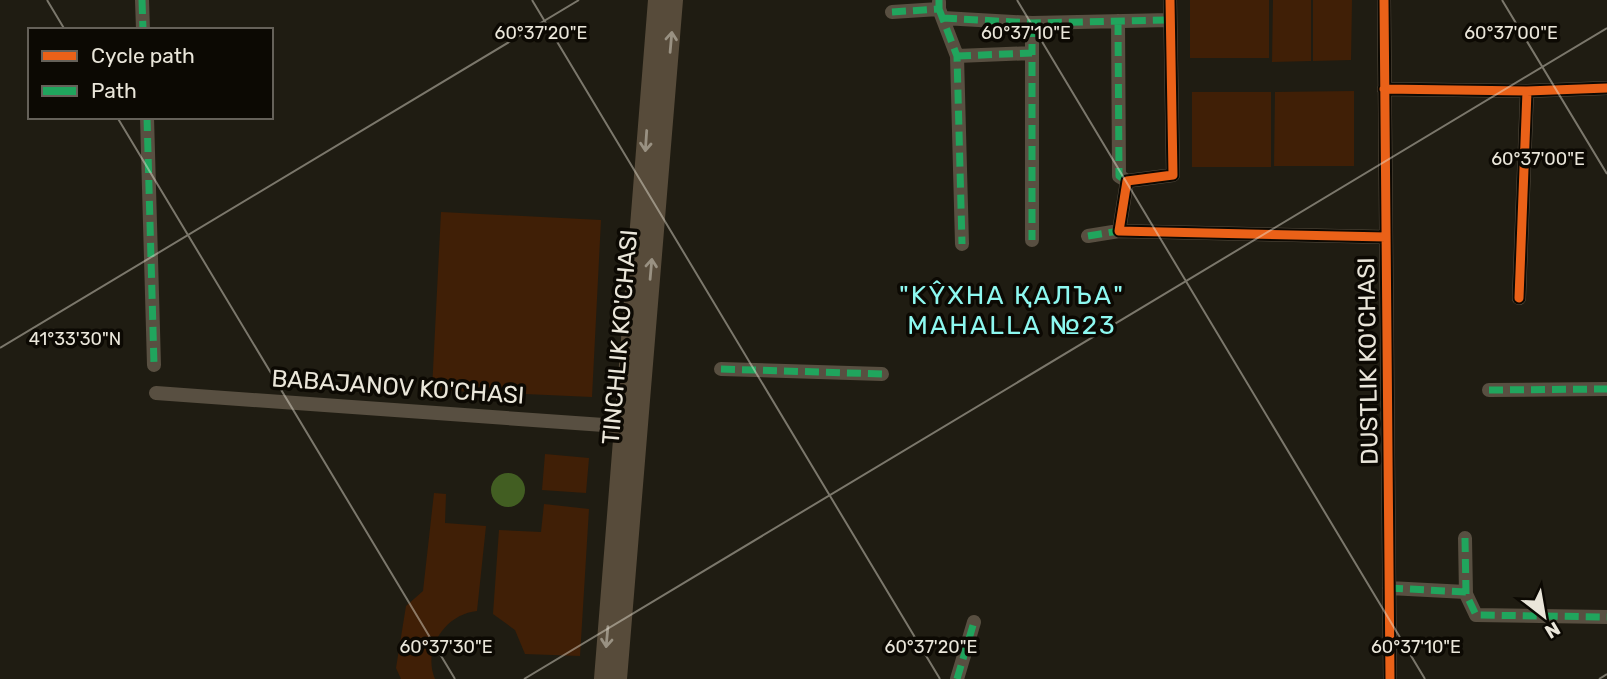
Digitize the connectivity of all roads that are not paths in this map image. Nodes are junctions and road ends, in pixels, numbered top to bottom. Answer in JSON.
{"nodes":[{"id":1,"x":142,"y":0,"type":"edge"},
{"id":2,"x":657,"y":0,"type":"edge"},
{"id":3,"x":674,"y":0,"type":"edge"},
{"id":4,"x":1170,"y":0,"type":"edge"},
{"id":5,"x":1384,"y":0,"type":"edge"},
{"id":6,"x":940,"y":9,"type":"edge"},
{"id":7,"x":892,"y":12,"type":"dead end"},
{"id":8,"x":1169,"y":20,"type":"junction"},
{"id":9,"x":1118,"y":21,"type":"junction"},
{"id":10,"x":1032,"y":23,"type":"junction"},
{"id":11,"x":143,"y":28,"type":"edge"},
{"id":12,"x":1032,"y":53,"type":"junction"},
{"id":13,"x":957,"y":56,"type":"junction"},
{"id":14,"x":1607,"y":88,"type":"edge"},
{"id":15,"x":1384,"y":89,"type":"junction"},
{"id":16,"x":146,"y":119,"type":"edge"},
{"id":17,"x":1127,"y":181,"type":"junction"},
{"id":18,"x":1522,"y":229,"type":"junction"},
{"id":19,"x":1119,"y":231,"type":"junction"},
{"id":20,"x":1088,"y":236,"type":"dead end"},
{"id":21,"x":1386,"y":237,"type":"junction"},
{"id":22,"x":1032,"y":240,"type":"dead end"},
{"id":23,"x":962,"y":244,"type":"dead end"},
{"id":24,"x":1519,"y":298,"type":"dead end"},
{"id":25,"x":154,"y":365,"type":"dead end"},
{"id":26,"x":721,"y":369,"type":"dead end"},
{"id":27,"x":882,"y":374,"type":"dead end"},
{"id":28,"x":1607,"y":389,"type":"edge"},
{"id":29,"x":1489,"y":390,"type":"dead end"},
{"id":30,"x":156,"y":393,"type":"dead end"},
{"id":31,"x":631,"y":427,"type":"junction"},
{"id":32,"x":1465,"y":538,"type":"dead end"},
{"id":33,"x":1389,"y":588,"type":"junction"},
{"id":34,"x":1466,"y":592,"type":"junction"},
{"id":35,"x":1607,"y":617,"type":"edge"},
{"id":36,"x":974,"y":622,"type":"dead end"},
{"id":37,"x":603,"y":679,"type":"edge"},
{"id":38,"x":618,"y":679,"type":"edge"},
{"id":39,"x":957,"y":679,"type":"edge"},
{"id":40,"x":1390,"y":679,"type":"edge"}],
"edges":[{"from":1,"to":11,"type":"street"},
{"from":2,"to":31,"type":"main road","name":"TINCHLIK KO'CHASI","one_way":true},
{"from":31,"to":3,"type":"main road","name":"TINCHLIK KO'CHASI","one_way":true},
{"from":4,"to":8,"type":"street"},
{"from":5,"to":15,"type":"street","name":"DUSTLIK KO'CHASI"},
{"from":6,"to":7,"type":"street"},
{"from":6,"to":10,"type":"street"},
{"from":6,"to":13,"type":"street"},
{"from":8,"to":9,"type":"street"},
{"from":8,"to":17,"type":"street"},
{"from":9,"to":10,"type":"street"},
{"from":9,"to":17,"type":"street"},
{"from":10,"to":12,"type":"street"},
{"from":12,"to":13,"type":"street"},
{"from":12,"to":22,"type":"street"},
{"from":13,"to":23,"type":"street"},
{"from":14,"to":18,"type":"street"},
{"from":15,"to":18,"type":"street"},
{"from":15,"to":21,"type":"street","name":"DUSTLIK KO'CHASI"},
{"from":16,"to":25,"type":"street"},
{"from":17,"to":19,"type":"street"},
{"from":18,"to":24,"type":"street"},
{"from":19,"to":20,"type":"street"},
{"from":19,"to":21,"type":"street"},
{"from":21,"to":33,"type":"street","name":"DUSTLIK KO'CHASI"},
{"from":26,"to":27,"type":"street"},
{"from":28,"to":29,"type":"street"},
{"from":30,"to":31,"type":"street","name":"BABAJANOV KO'CHASI"},
{"from":31,"to":37,"type":"main road","name":"TINCHLIK KO'CHASI","one_way":true},
{"from":31,"to":38,"type":"main road","name":"TINCHLIK KO'CHASI"},
{"from":32,"to":34,"type":"street"},
{"from":33,"to":34,"type":"street"},
{"from":33,"to":40,"type":"street","name":"DUSTLIK KO'CHASI"},
{"from":34,"to":35,"type":"street"},
{"from":36,"to":39,"type":"street"}]}
